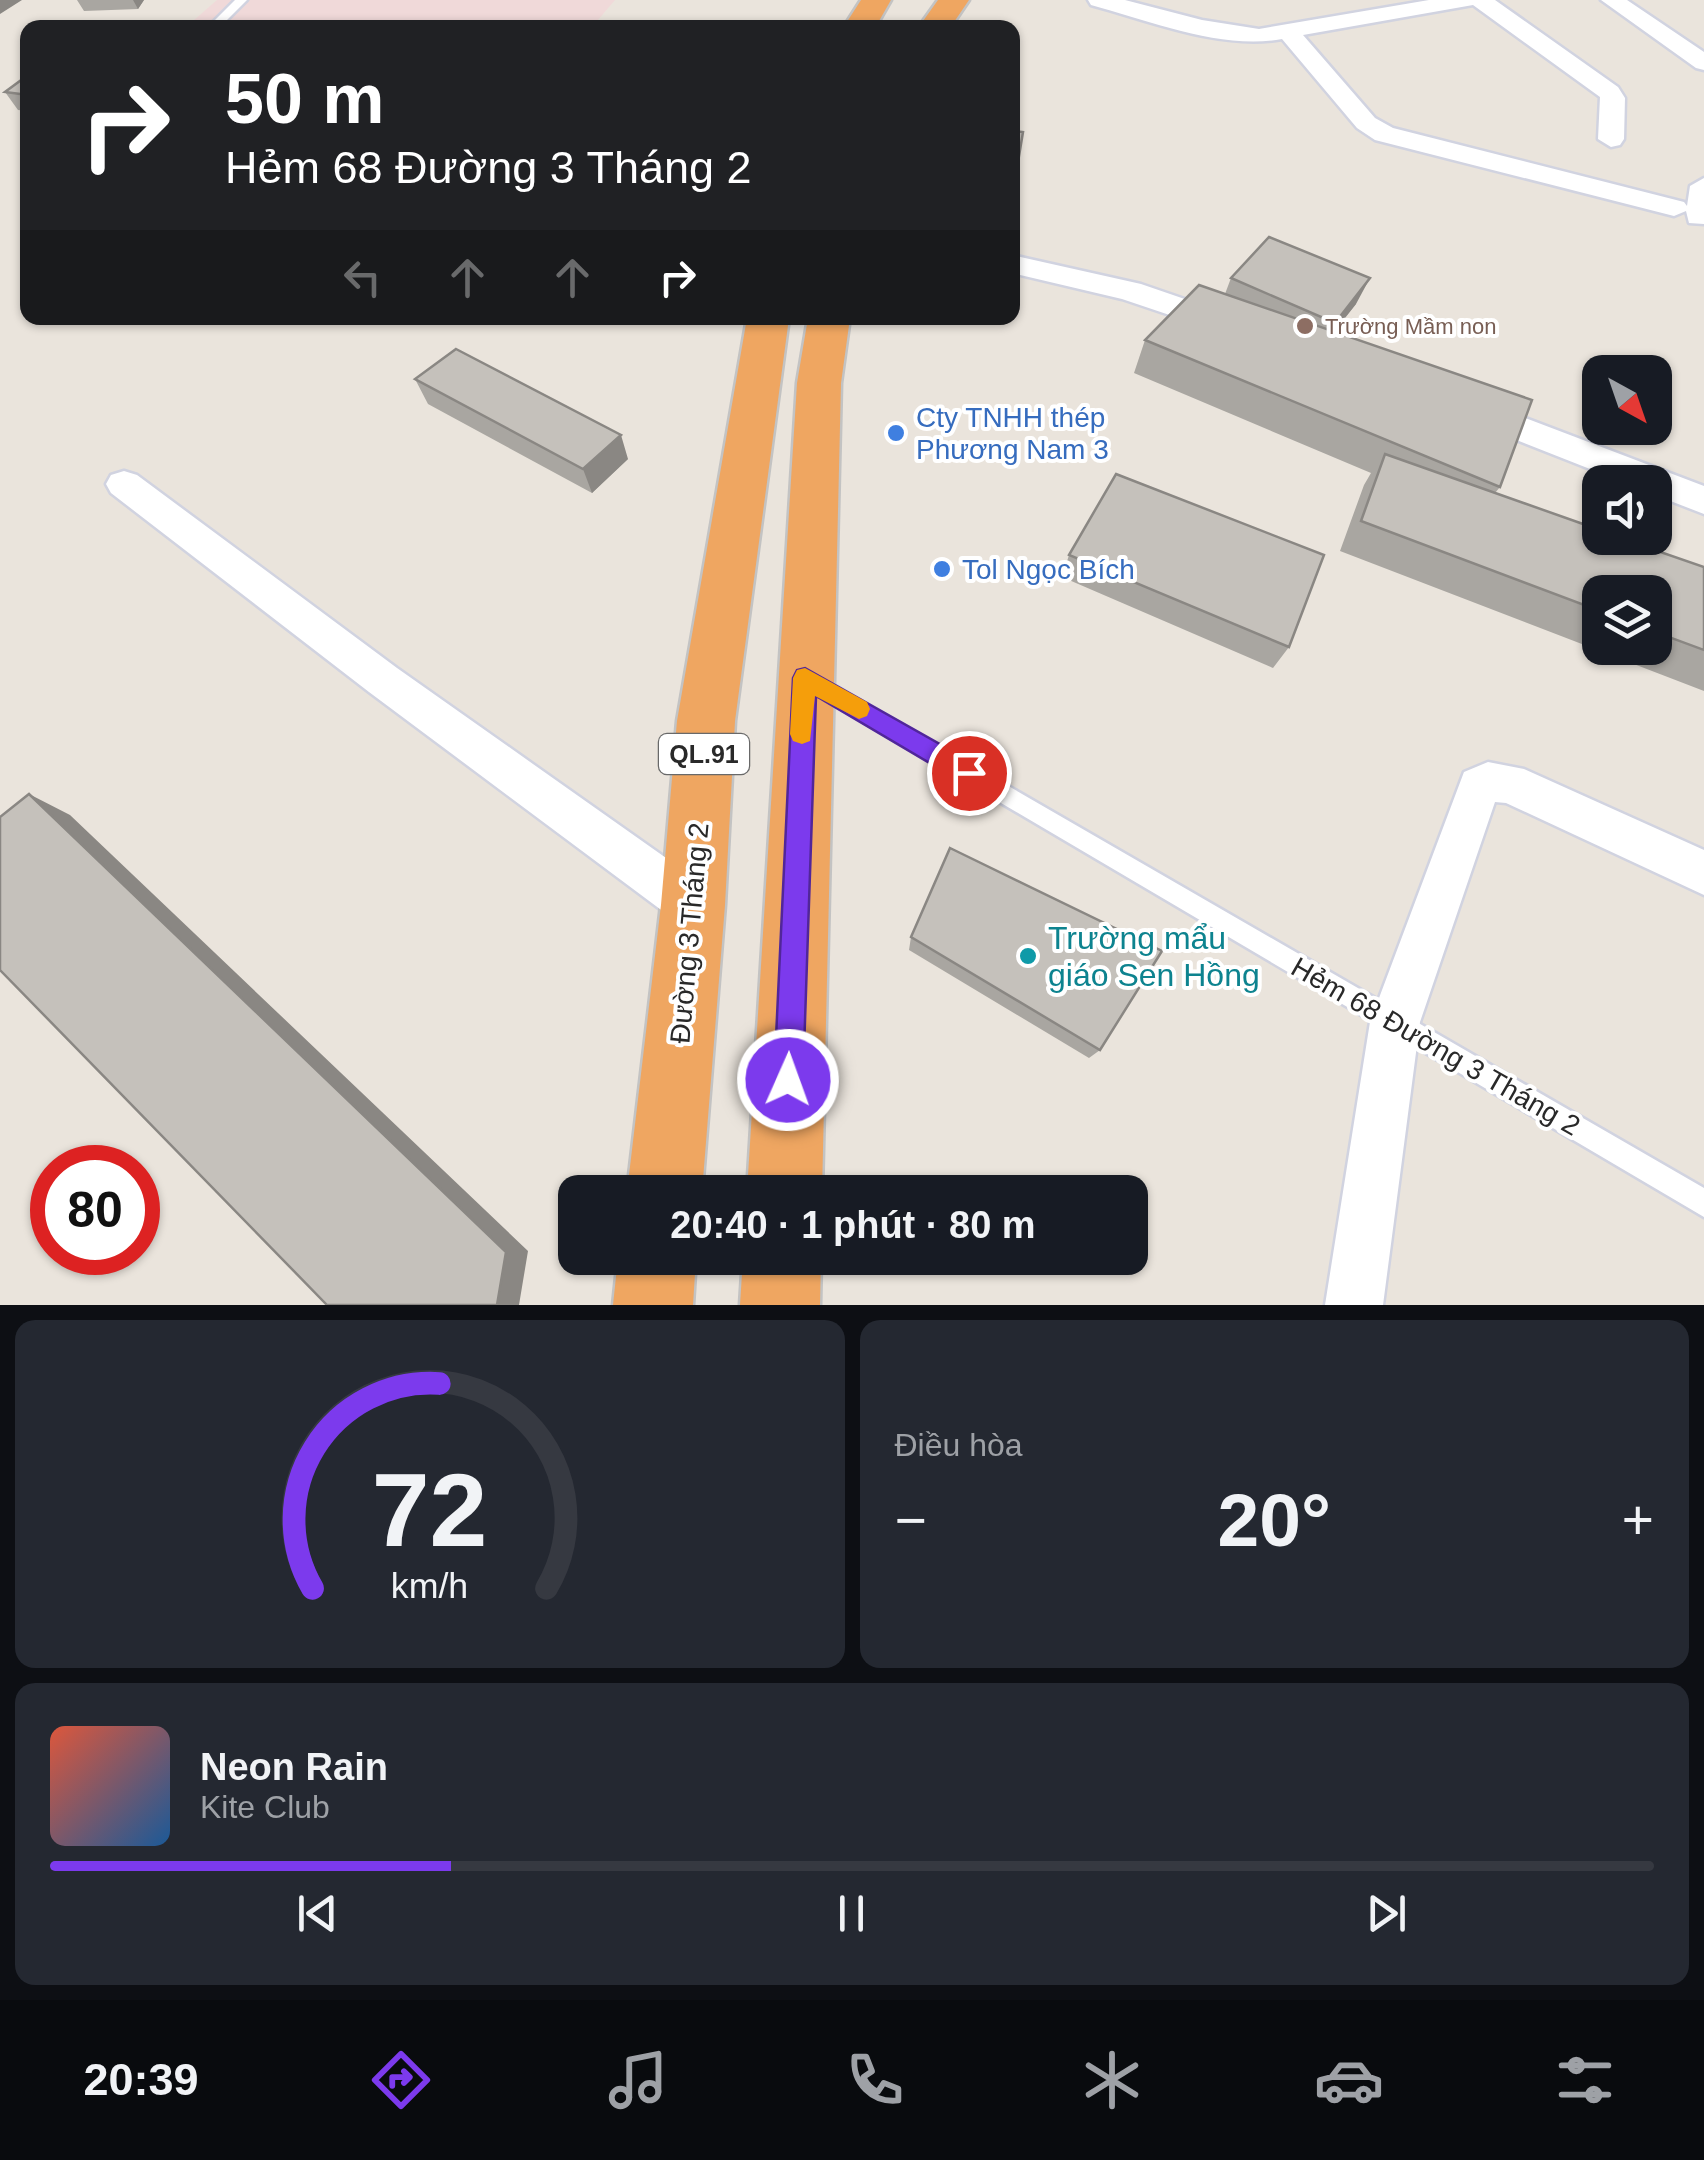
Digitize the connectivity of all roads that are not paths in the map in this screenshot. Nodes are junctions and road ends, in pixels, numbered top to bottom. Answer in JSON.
{"nodes":[{"id":1,"x":241,"y":0,"type":"edge"},
{"id":2,"x":1099,"y":0,"type":"edge"},
{"id":3,"x":1468,"y":0,"type":"edge"},
{"id":4,"x":1480,"y":0,"type":"edge"},
{"id":5,"x":1612,"y":0,"type":"edge"},
{"id":6,"x":220,"y":20,"type":"edge"},
{"id":7,"x":1289,"y":33,"type":"junction"},
{"id":8,"x":1704,"y":63,"type":"edge"},
{"id":9,"x":1611,"y":140,"type":"dead end"},
{"id":10,"x":1704,"y":186,"type":"edge"},
{"id":11,"x":1020,"y":266,"type":"edge"},
{"id":12,"x":767,"y":325,"type":"edge"},
{"id":13,"x":828,"y":325,"type":"edge"},
{"id":14,"x":1263,"y":336,"type":"edge"},
{"id":15,"x":1446,"y":401,"type":"edge"},
{"id":16,"x":124,"y":484,"type":"dead end"},
{"id":17,"x":1704,"y":500,"type":"edge"},
{"id":18,"x":805,"y":678,"type":"junction"},
{"id":19,"x":1704,"y":873,"type":"edge"},
{"id":20,"x":693,"y":905,"type":"junction"},
{"id":21,"x":1395,"y":1022,"type":"junction"},
{"id":22,"x":666,"y":1175,"type":"edge"},
{"id":23,"x":785,"y":1175,"type":"edge"},
{"id":24,"x":1704,"y":1202,"type":"edge"},
{"id":25,"x":656,"y":1275,"type":"edge"},
{"id":26,"x":781,"y":1275,"type":"edge"},
{"id":27,"x":653,"y":1305,"type":"edge"},
{"id":28,"x":780,"y":1305,"type":"edge"},
{"id":29,"x":1354,"y":1305,"type":"edge"}],
"edges":[{"from":1,"to":6,"type":"lane"},
{"from":2,"to":7,"type":"street"},
{"from":3,"to":7,"type":"street"},
{"from":4,"to":9,"type":"street"},
{"from":5,"to":8,"type":"street"},
{"from":7,"to":10,"type":"street"},
{"from":11,"to":14,"type":"street"},
{"from":12,"to":20,"type":"highway","name":"Đường 3 Tháng 2","number":"QL.91"},
{"from":13,"to":18,"type":"highway"},
{"from":15,"to":17,"type":"street"},
{"from":16,"to":20,"type":"street"},
{"from":18,"to":21,"type":"lane","name":"Hẻm 68 Đường 3 Tháng 2"},
{"from":18,"to":23,"type":"highway"},
{"from":19,"to":21,"type":"street"},
{"from":20,"to":22,"type":"highway","name":"Đường 3 Tháng 2","number":"QL.91"},
{"from":21,"to":24,"type":"lane","name":"Hẻm 68 Đường 3 Tháng 2"},
{"from":21,"to":29,"type":"street"},
{"from":25,"to":27,"type":"highway"},
{"from":26,"to":28,"type":"highway"}]}
